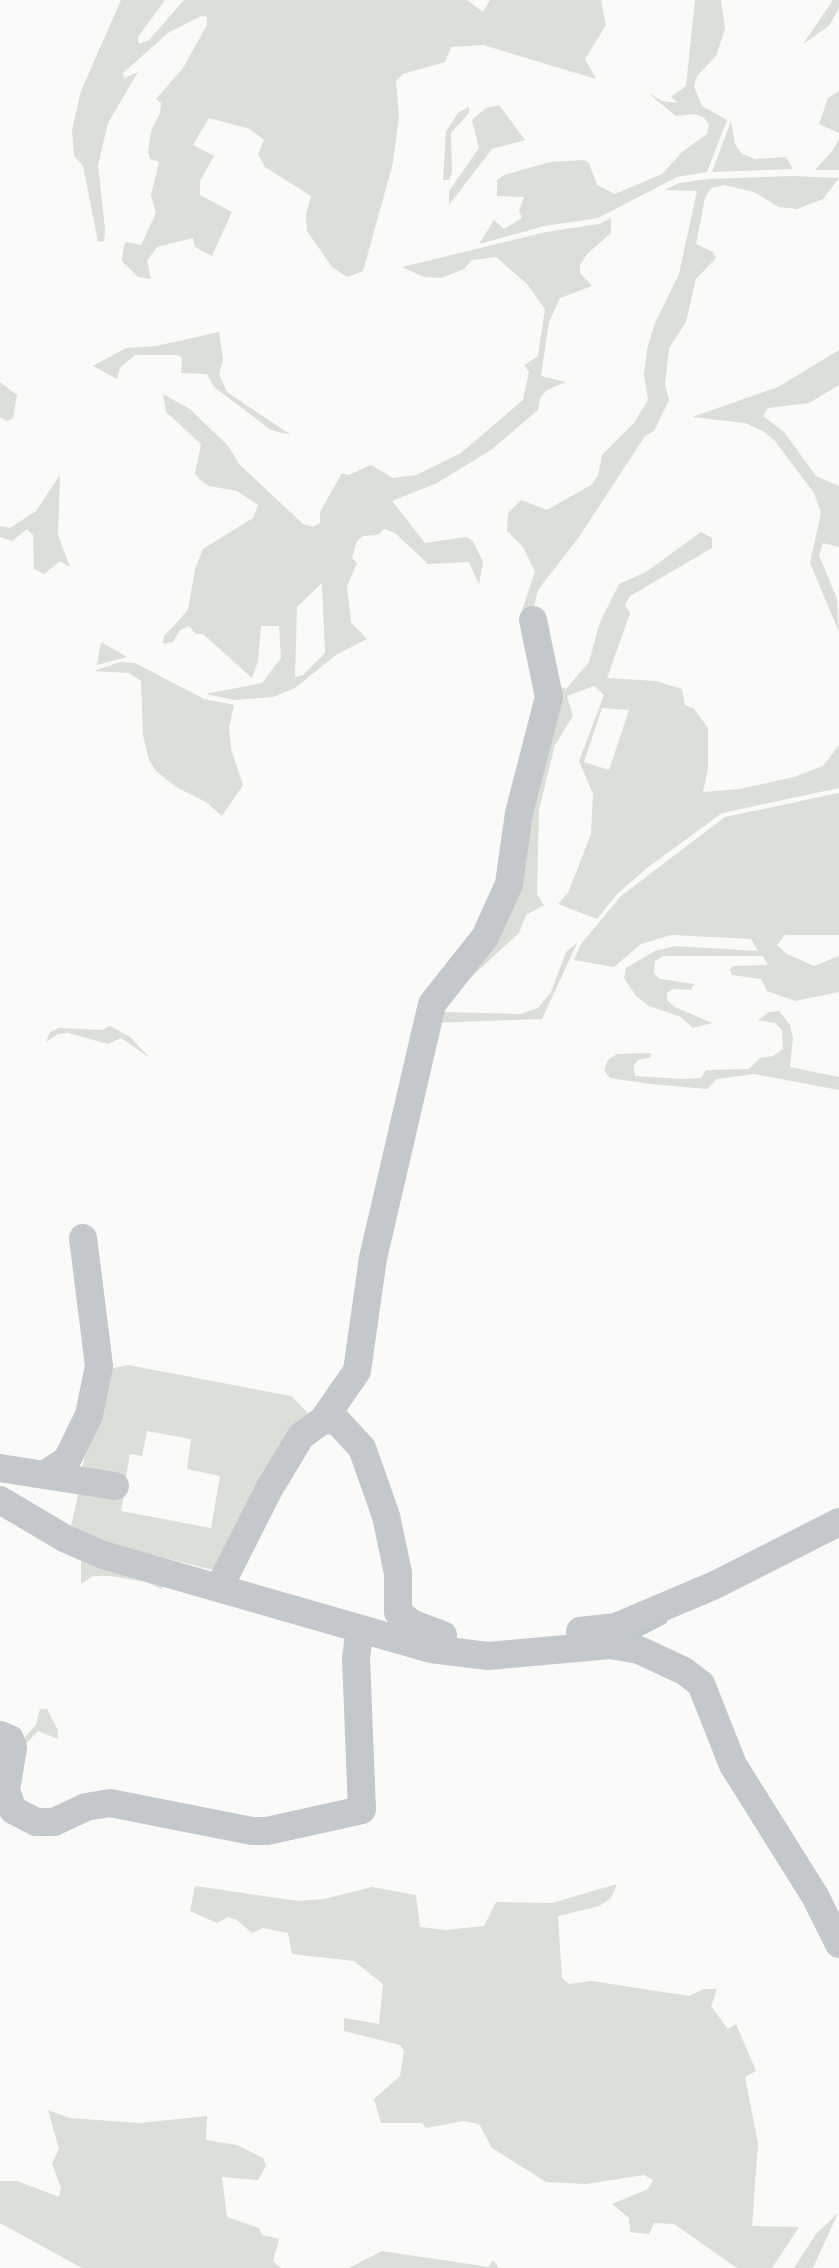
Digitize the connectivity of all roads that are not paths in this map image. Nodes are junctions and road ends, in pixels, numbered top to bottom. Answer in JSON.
{"nodes":[{"id":1,"x":533,"y":620,"type":"dead end"},
{"id":2,"x":83,"y":1238,"type":"dead end"},
{"id":3,"x":323,"y":1420,"type":"junction"},
{"id":4,"x":0,"y":1468,"type":"edge"},
{"id":5,"x":44,"y":1475,"type":"junction"},
{"id":6,"x":115,"y":1486,"type":"dead end"},
{"id":7,"x":0,"y":1500,"type":"edge"},
{"id":8,"x":839,"y":1522,"type":"edge"},
{"id":9,"x":220,"y":1586,"type":"junction"},
{"id":10,"x":360,"y":1629,"type":"junction"},
{"id":11,"x":0,"y":1735,"type":"edge"},
{"id":12,"x":839,"y":1944,"type":"edge"}],
"edges":[{"from":1,"to":3,"type":"street"},
{"from":2,"to":5,"type":"street"},
{"from":3,"to":8,"type":"street"},
{"from":3,"to":9,"type":"street"},
{"from":4,"to":5,"type":"street"},
{"from":5,"to":6,"type":"street"},
{"from":7,"to":9,"type":"street"},
{"from":9,"to":10,"type":"street"},
{"from":10,"to":11,"type":"street"},
{"from":10,"to":12,"type":"street"}]}
